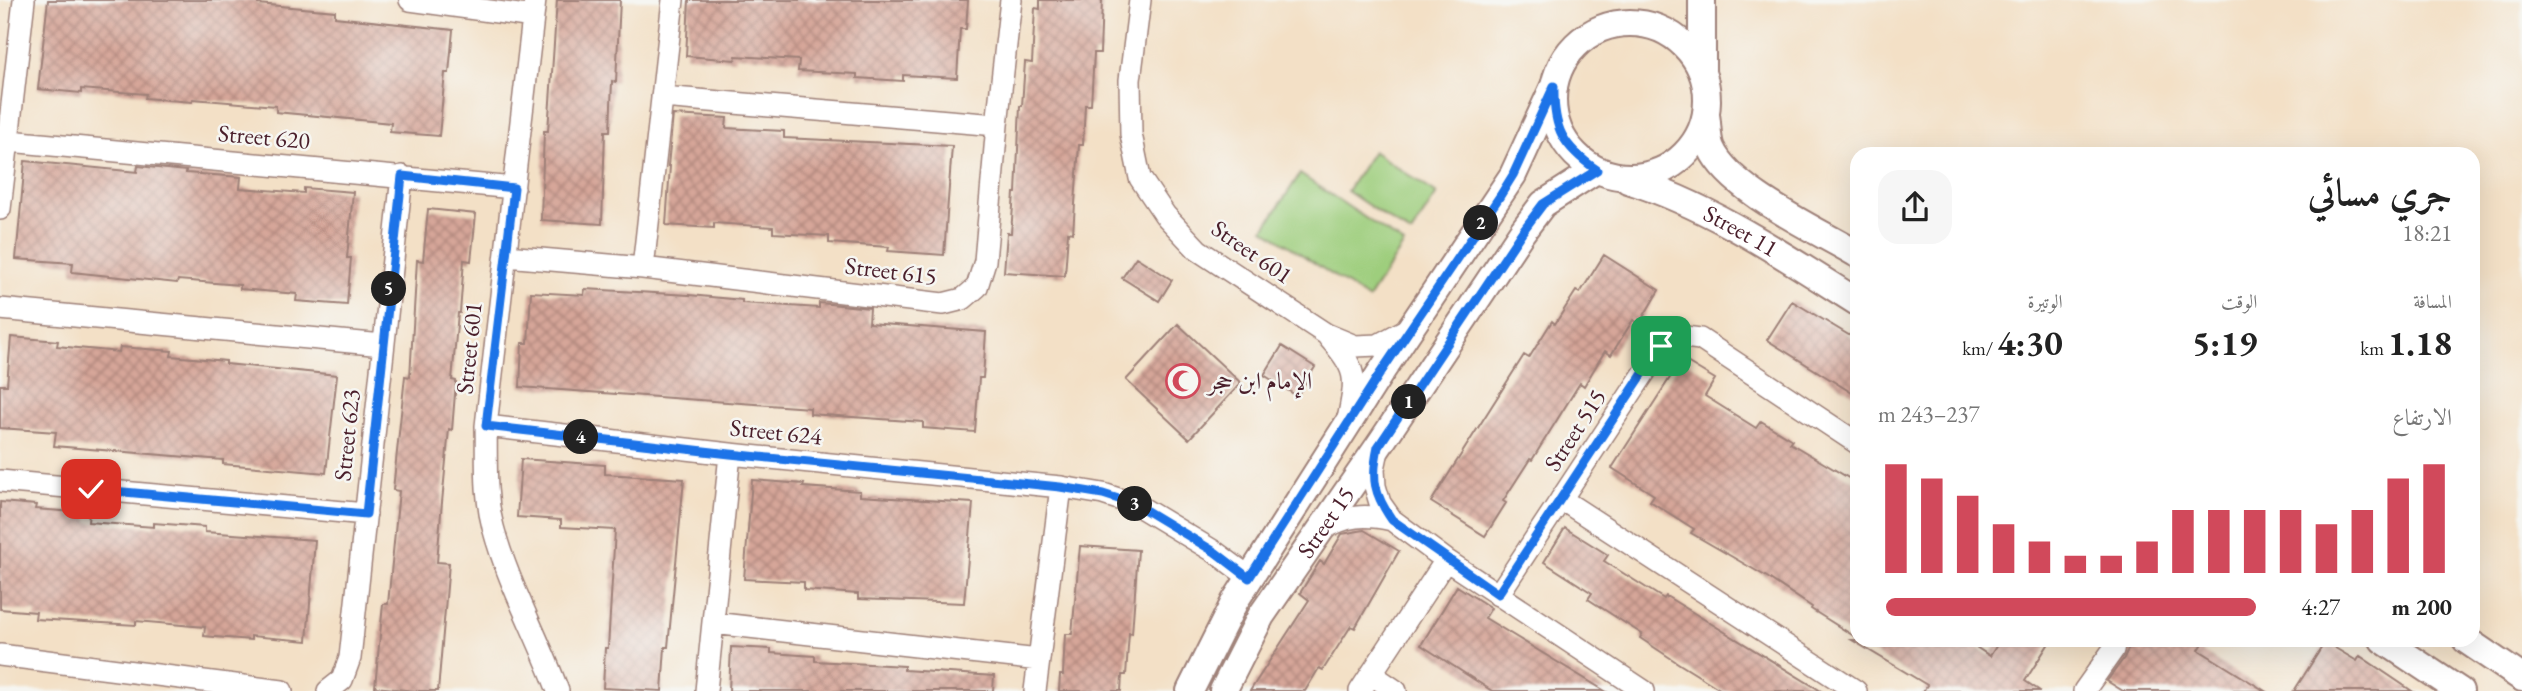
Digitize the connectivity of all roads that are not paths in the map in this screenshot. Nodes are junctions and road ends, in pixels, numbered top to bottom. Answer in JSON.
{"nodes":[{"id":1,"x":24,"y":0,"type":"edge"},
{"id":2,"x":419,"y":0,"type":"edge"},
{"id":3,"x":673,"y":0,"type":"edge"},
{"id":4,"x":1011,"y":0,"type":"edge"},
{"id":5,"x":1140,"y":0,"type":"edge"},
{"id":6,"x":1642,"y":0,"type":"edge"},
{"id":7,"x":1702,"y":0,"type":"edge"},
{"id":8,"x":534,"y":9,"type":"edge"},
{"id":9,"x":1614,"y":24,"type":"junction"},
{"id":10,"x":1702,"y":73,"type":"junction"},
{"id":11,"x":1554,"y":86,"type":"junction"},
{"id":12,"x":662,"y":97,"type":"junction"},
{"id":13,"x":1706,"y":113,"type":"junction"},
{"id":14,"x":997,"y":125,"type":"junction"},
{"id":15,"x":9,"y":141,"type":"junction"},
{"id":16,"x":1607,"y":173,"type":"junction"},
{"id":17,"x":402,"y":176,"type":"junction"},
{"id":18,"x":514,"y":188,"type":"junction"},
{"id":19,"x":0,"y":209,"type":"edge"},
{"id":20,"x":1850,"y":250,"type":"edge"},
{"id":21,"x":506,"y":256,"type":"junction"},
{"id":22,"x":643,"y":268,"type":"junction"},
{"id":23,"x":1850,"y":298,"type":"edge"},
{"id":24,"x":0,"y":309,"type":"edge"},
{"id":25,"x":1411,"y":327,"type":"junction"},
{"id":26,"x":1326,"y":334,"type":"junction"},
{"id":27,"x":383,"y":345,"type":"junction"},
{"id":28,"x":1346,"y":425,"type":"junction"},
{"id":29,"x":486,"y":426,"type":"junction"},
{"id":30,"x":1850,"y":438,"type":"edge"},
{"id":31,"x":1378,"y":447,"type":"junction"},
{"id":32,"x":730,"y":454,"type":"junction"},
{"id":33,"x":0,"y":481,"type":"edge"},
{"id":34,"x":1060,"y":487,"type":"junction"},
{"id":35,"x":1561,"y":499,"type":"junction"},
{"id":36,"x":366,"y":514,"type":"junction"},
{"id":37,"x":1392,"y":520,"type":"junction"},
{"id":38,"x":1322,"y":530,"type":"junction"},
{"id":39,"x":1446,"y":560,"type":"junction"},
{"id":40,"x":1249,"y":578,"type":"junction"},
{"id":41,"x":1498,"y":594,"type":"junction"},
{"id":42,"x":713,"y":623,"type":"junction"},
{"id":43,"x":2114,"y":647,"type":"edge"},
{"id":44,"x":2394,"y":647,"type":"edge"},
{"id":45,"x":2474,"y":647,"type":"edge"},
{"id":46,"x":0,"y":655,"type":"edge"},
{"id":47,"x":1039,"y":660,"type":"junction"},
{"id":48,"x":2522,"y":678,"type":"edge"},
{"id":49,"x":115,"y":681,"type":"edge"},
{"id":50,"x":1365,"y":683,"type":"edge"},
{"id":51,"x":282,"y":691,"type":"edge"},
{"id":52,"x":328,"y":691,"type":"edge"},
{"id":53,"x":558,"y":691,"type":"edge"},
{"id":54,"x":706,"y":691,"type":"edge"},
{"id":55,"x":1035,"y":691,"type":"edge"},
{"id":56,"x":1190,"y":691,"type":"edge"},
{"id":57,"x":1223,"y":691,"type":"edge"},
{"id":58,"x":1396,"y":691,"type":"edge"},
{"id":59,"x":1643,"y":691,"type":"edge"},
{"id":60,"x":1856,"y":691,"type":"edge"},
{"id":61,"x":2084,"y":691,"type":"edge"},
{"id":62,"x":2460,"y":691,"type":"edge"}],
"edges":[{"from":1,"to":15,"type":"street"},
{"from":2,"to":8,"type":"street"},
{"from":3,"to":12,"type":"street"},
{"from":4,"to":14,"type":"street","name":"Street 615"},
{"from":5,"to":26,"type":"street","name":"Street 601"},
{"from":6,"to":9,"type":"street"},
{"from":7,"to":10,"type":"street"},
{"from":8,"to":18,"type":"street","name":"Street 601"},
{"from":9,"to":10,"type":"street"},
{"from":9,"to":11,"type":"street"},
{"from":10,"to":13,"type":"street"},
{"from":11,"to":16,"type":"street"},
{"from":11,"to":25,"type":"street","name":"Street 15"},
{"from":12,"to":14,"type":"street"},
{"from":12,"to":22,"type":"street"},
{"from":13,"to":16,"type":"street"},
{"from":13,"to":20,"type":"street","name":"Street 11"},
{"from":14,"to":22,"type":"street","name":"Street 615"},
{"from":15,"to":17,"type":"street","name":"Street 620"},
{"from":15,"to":19,"type":"street"},
{"from":16,"to":23,"type":"street","name":"Street 11"},
{"from":16,"to":31,"type":"street","name":"Street 15"},
{"from":17,"to":18,"type":"street","name":"Street 620"},
{"from":17,"to":27,"type":"street","name":"Street 623"},
{"from":18,"to":21,"type":"street","name":"Street 601"},
{"from":21,"to":22,"type":"street","name":"Street 615"},
{"from":21,"to":29,"type":"street","name":"Street 601"},
{"from":24,"to":27,"type":"street"},
{"from":25,"to":26,"type":"street","name":"Street 601"},
{"from":25,"to":28,"type":"street","name":"Street 15"},
{"from":26,"to":28,"type":"street","name":"Street 601"},
{"from":27,"to":36,"type":"street","name":"Street 623"},
{"from":28,"to":40,"type":"street","name":"Street 15"},
{"from":29,"to":32,"type":"street","name":"Street 624"},
{"from":29,"to":53,"type":"street","name":"Street 601"},
{"from":30,"to":35,"type":"street","name":"Street 515"},
{"from":31,"to":37,"type":"street"},
{"from":31,"to":38,"type":"street","name":"Street 15"},
{"from":32,"to":34,"type":"street","name":"Street 624"},
{"from":32,"to":42,"type":"street"},
{"from":33,"to":36,"type":"street"},
{"from":34,"to":40,"type":"street","name":"Street 624"},
{"from":34,"to":47,"type":"street"},
{"from":35,"to":41,"type":"street","name":"Street 515"},
{"from":35,"to":60,"type":"street"},
{"from":36,"to":52,"type":"street","name":"Street 623"},
{"from":37,"to":38,"type":"street"},
{"from":37,"to":39,"type":"street"},
{"from":38,"to":57,"type":"street","name":"Street 15"},
{"from":39,"to":41,"type":"street"},
{"from":39,"to":50,"type":"street"},
{"from":40,"to":56,"type":"street","name":"Street 15"},
{"from":41,"to":59,"type":"street"},
{"from":42,"to":47,"type":"street"},
{"from":42,"to":54,"type":"street"},
{"from":43,"to":61,"type":"street"},
{"from":44,"to":62,"type":"street"},
{"from":45,"to":48,"type":"street"},
{"from":46,"to":49,"type":"street"},
{"from":47,"to":55,"type":"street"},
{"from":49,"to":51,"type":"street"},
{"from":50,"to":58,"type":"street"}]}
